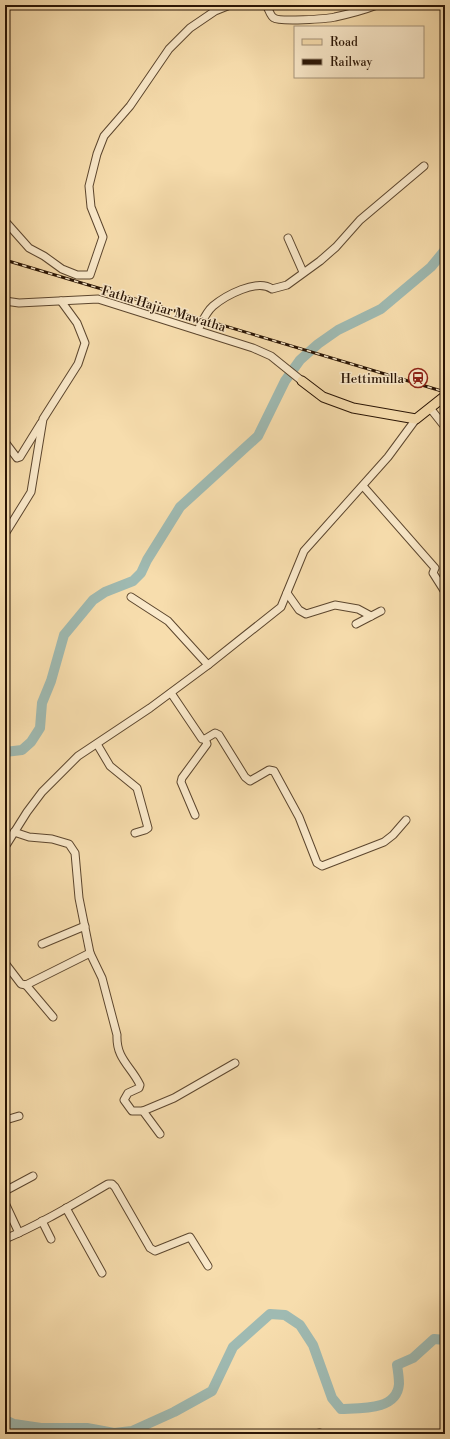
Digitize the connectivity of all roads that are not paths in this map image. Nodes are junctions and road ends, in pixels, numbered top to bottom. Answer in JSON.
{"nodes":[{"id":1,"x":230,"y":5,"type":"edge"},
{"id":2,"x":266,"y":5,"type":"edge"},
{"id":3,"x":377,"y":5,"type":"edge"},
{"id":4,"x":424,"y":166,"type":"dead end"},
{"id":5,"x":5,"y":221,"type":"edge"},
{"id":6,"x":288,"y":238,"type":"dead end"},
{"id":7,"x":304,"y":272,"type":"junction"},
{"id":8,"x":5,"y":300,"type":"edge"},
{"id":9,"x":61,"y":301,"type":"junction"},
{"id":10,"x":198,"y":330,"type":"junction"},
{"id":11,"x":302,"y":381,"type":"joint"},
{"id":12,"x":445,"y":396,"type":"edge"},
{"id":13,"x":430,"y":408,"type":"junction"},
{"id":14,"x":43,"y":419,"type":"junction"},
{"id":15,"x":416,"y":419,"type":"junction"},
{"id":16,"x":445,"y":427,"type":"edge"},
{"id":17,"x":5,"y":442,"type":"edge"},
{"id":18,"x":363,"y":486,"type":"junction"},
{"id":19,"x":5,"y":534,"type":"edge"},
{"id":20,"x":445,"y":592,"type":"edge"},
{"id":21,"x":287,"y":593,"type":"junction"},
{"id":22,"x":131,"y":597,"type":"dead end"},
{"id":23,"x":381,"y":611,"type":"dead end"},
{"id":24,"x":371,"y":616,"type":"junction"},
{"id":25,"x":356,"y":624,"type":"dead end"},
{"id":26,"x":208,"y":665,"type":"junction"},
{"id":27,"x":171,"y":693,"type":"junction"},
{"id":28,"x":205,"y":739,"type":"junction"},
{"id":29,"x":96,"y":744,"type":"junction"},
{"id":30,"x":195,"y":815,"type":"dead end"},
{"id":31,"x":406,"y":820,"type":"dead end"},
{"id":32,"x":14,"y":832,"type":"junction"},
{"id":33,"x":135,"y":833,"type":"dead end"},
{"id":34,"x":5,"y":847,"type":"edge"},
{"id":35,"x":85,"y":926,"type":"junction"},
{"id":36,"x":42,"y":944,"type":"dead end"},
{"id":37,"x":90,"y":953,"type":"junction"},
{"id":38,"x":5,"y":963,"type":"edge"},
{"id":39,"x":26,"y":985,"type":"junction"},
{"id":40,"x":53,"y":1017,"type":"dead end"},
{"id":41,"x":235,"y":1063,"type":"dead end"},
{"id":42,"x":143,"y":1111,"type":"junction"},
{"id":43,"x":5,"y":1116,"type":"edge"},
{"id":44,"x":19,"y":1116,"type":"dead end"},
{"id":45,"x":160,"y":1134,"type":"dead end"},
{"id":46,"x":33,"y":1176,"type":"dead end"},
{"id":47,"x":5,"y":1191,"type":"edge"},
{"id":48,"x":5,"y":1202,"type":"edge"},
{"id":49,"x":66,"y":1208,"type":"junction"},
{"id":50,"x":42,"y":1221,"type":"junction"},
{"id":51,"x":19,"y":1233,"type":"junction"},
{"id":52,"x":5,"y":1239,"type":"edge"},
{"id":53,"x":51,"y":1239,"type":"dead end"},
{"id":54,"x":208,"y":1266,"type":"dead end"},
{"id":55,"x":102,"y":1273,"type":"dead end"}],
"edges":[{"from":1,"to":5,"type":"street"},
{"from":2,"to":3,"type":"street"},
{"from":4,"to":7,"type":"street"},
{"from":6,"to":7,"type":"street"},
{"from":7,"to":10,"type":"street"},
{"from":8,"to":9,"type":"street","name":"Fatha Hajiar Mawatha"},
{"from":9,"to":10,"type":"street","name":"Fatha Hajiar Mawatha"},
{"from":9,"to":14,"type":"street"},
{"from":10,"to":11,"type":"street","name":"Fatha Hajiar Mawatha"},
{"from":11,"to":15,"type":"main road"},
{"from":12,"to":13,"type":"main road"},
{"from":13,"to":15,"type":"main road"},
{"from":13,"to":16,"type":"street"},
{"from":14,"to":17,"type":"street"},
{"from":14,"to":19,"type":"street"},
{"from":15,"to":18,"type":"street"},
{"from":18,"to":20,"type":"street"},
{"from":18,"to":21,"type":"street"},
{"from":21,"to":24,"type":"street"},
{"from":21,"to":26,"type":"street"},
{"from":22,"to":26,"type":"street"},
{"from":23,"to":24,"type":"street"},
{"from":24,"to":25,"type":"street"},
{"from":26,"to":27,"type":"street"},
{"from":27,"to":28,"type":"street"},
{"from":27,"to":29,"type":"street"},
{"from":28,"to":30,"type":"street"},
{"from":28,"to":31,"type":"street"},
{"from":29,"to":32,"type":"street"},
{"from":29,"to":33,"type":"street"},
{"from":32,"to":34,"type":"street"},
{"from":32,"to":35,"type":"street"},
{"from":35,"to":36,"type":"street"},
{"from":35,"to":37,"type":"street"},
{"from":37,"to":39,"type":"street"},
{"from":37,"to":42,"type":"street"},
{"from":38,"to":39,"type":"street"},
{"from":39,"to":40,"type":"street"},
{"from":41,"to":42,"type":"street"},
{"from":42,"to":45,"type":"street"},
{"from":43,"to":44,"type":"street"},
{"from":46,"to":47,"type":"street"},
{"from":48,"to":51,"type":"street"},
{"from":49,"to":50,"type":"street"},
{"from":49,"to":54,"type":"street"},
{"from":49,"to":55,"type":"street"},
{"from":50,"to":51,"type":"street"},
{"from":50,"to":53,"type":"street"},
{"from":51,"to":52,"type":"street"}]}
